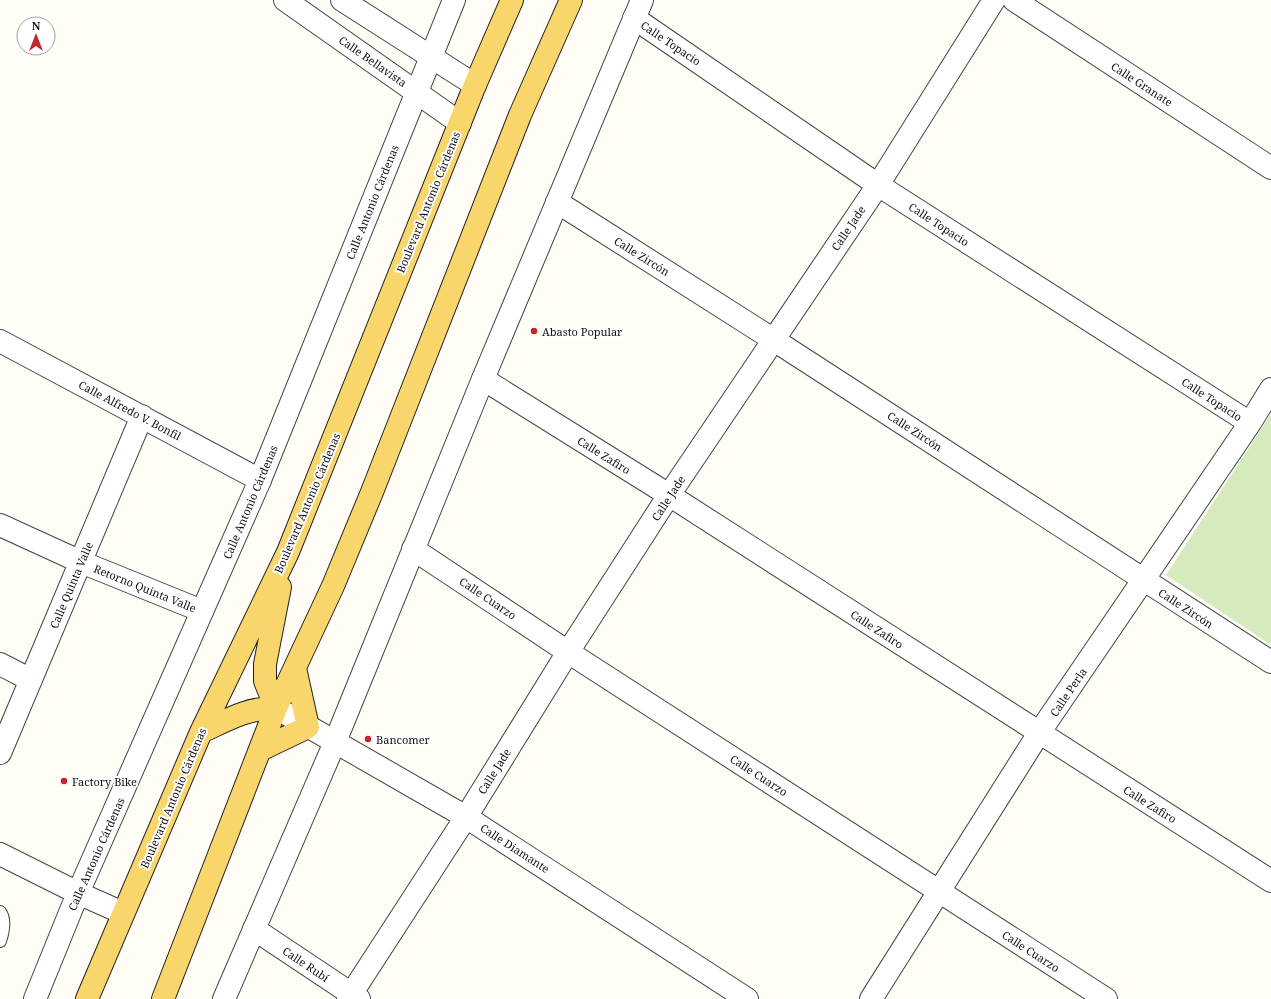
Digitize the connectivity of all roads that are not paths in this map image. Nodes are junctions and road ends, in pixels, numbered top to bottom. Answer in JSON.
{"nodes":[{"id":1,"x":285,"y":0,"type":"edge"},
{"id":2,"x":342,"y":0,"type":"edge"},
{"id":3,"x":454,"y":0,"type":"edge"},
{"id":4,"x":512,"y":0,"type":"edge"},
{"id":5,"x":571,"y":0,"type":"edge"},
{"id":6,"x":994,"y":0,"type":"edge"},
{"id":7,"x":1014,"y":0,"type":"edge"},
{"id":8,"x":638,"y":9,"type":"edge"},
{"id":9,"x":430,"y":56,"type":"junction"},
{"id":10,"x":475,"y":85,"type":"junction"},
{"id":11,"x":416,"y":91,"type":"junction"},
{"id":12,"x":460,"y":122,"type":"junction"},
{"id":13,"x":1271,"y":168,"type":"edge"},
{"id":14,"x":878,"y":185,"type":"junction"},
{"id":15,"x":557,"y":202,"type":"junction"},
{"id":16,"x":774,"y":340,"type":"junction"},
{"id":17,"x":0,"y":341,"type":"edge"},
{"id":18,"x":482,"y":379,"type":"junction"},
{"id":19,"x":1271,"y":389,"type":"edge"},
{"id":20,"x":142,"y":416,"type":"junction"},
{"id":21,"x":1250,"y":423,"type":"junction"},
{"id":22,"x":260,"y":480,"type":"junction"},
{"id":23,"x":669,"y":495,"type":"junction"},
{"id":24,"x":0,"y":525,"type":"edge"},
{"id":25,"x":413,"y":549,"type":"junction"},
{"id":26,"x":288,"y":552,"type":"junction"},
{"id":27,"x":81,"y":562,"type":"junction"},
{"id":28,"x":1144,"y":580,"type":"junction"},
{"id":29,"x":202,"y":611,"type":"junction"},
{"id":30,"x":568,"y":652,"type":"junction"},
{"id":31,"x":1271,"y":662,"type":"edge"},
{"id":32,"x":0,"y":664,"type":"edge"},
{"id":33,"x":295,"y":668,"type":"junction"},
{"id":34,"x":30,"y":680,"type":"junction"},
{"id":35,"x":276,"y":708,"type":"junction"},
{"id":36,"x":308,"y":727,"type":"junction"},
{"id":37,"x":201,"y":732,"type":"junction"},
{"id":38,"x":1040,"y":733,"type":"junction"},
{"id":39,"x":334,"y":742,"type":"junction"},
{"id":40,"x":260,"y":750,"type":"junction"},
{"id":41,"x":0,"y":753,"type":"edge"},
{"id":42,"x":466,"y":817,"type":"junction"},
{"id":43,"x":0,"y":854,"type":"edge"},
{"id":44,"x":1271,"y":881,"type":"edge"},
{"id":45,"x":938,"y":892,"type":"junction"},
{"id":46,"x":78,"y":893,"type":"junction"},
{"id":47,"x":0,"y":912,"type":"edge"},
{"id":48,"x":123,"y":913,"type":"junction"},
{"id":49,"x":254,"y":929,"type":"junction"},
{"id":50,"x":0,"y":942,"type":"edge"},
{"id":51,"x":353,"y":997,"type":"edge"},
{"id":52,"x":35,"y":999,"type":"edge"},
{"id":53,"x":87,"y":999,"type":"edge"},
{"id":54,"x":163,"y":999,"type":"edge"},
{"id":55,"x":224,"y":999,"type":"edge"},
{"id":56,"x":747,"y":999,"type":"edge"},
{"id":57,"x":871,"y":999,"type":"edge"},
{"id":58,"x":1106,"y":999,"type":"edge"}],
"edges":[{"from":1,"to":11,"type":"street","name":"Calle Bellavista"},
{"from":2,"to":9,"type":"street"},
{"from":3,"to":9,"type":"street","name":"Calle Antonio Cárdenas"},
{"from":4,"to":10,"type":"main road","name":"Boulevard Antonio Cárdenas"},
{"from":5,"to":33,"type":"main road"},
{"from":6,"to":14,"type":"street","name":"Calle Jade"},
{"from":7,"to":13,"type":"street","name":"Calle Granate"},
{"from":8,"to":14,"type":"street","name":"Calle Topacio"},
{"from":8,"to":15,"type":"street"},
{"from":9,"to":10,"type":"street"},
{"from":9,"to":11,"type":"street","name":"Calle Antonio Cárdenas"},
{"from":10,"to":12,"type":"main road","name":"Boulevard Antonio Cárdenas"},
{"from":11,"to":12,"type":"street","name":"Calle Bellavista"},
{"from":11,"to":22,"type":"street","name":"Calle Antonio Cárdenas"},
{"from":12,"to":26,"type":"main road","name":"Boulevard Antonio Cárdenas"},
{"from":14,"to":16,"type":"street","name":"Calle Jade"},
{"from":14,"to":21,"type":"street","name":"Calle Topacio"},
{"from":15,"to":16,"type":"street","name":"Calle Zircón"},
{"from":15,"to":18,"type":"street"},
{"from":16,"to":23,"type":"street","name":"Calle Jade"},
{"from":16,"to":28,"type":"street","name":"Calle Zircón"},
{"from":17,"to":20,"type":"street","name":"Calle Alfredo V. Bonfil"},
{"from":18,"to":23,"type":"street","name":"Calle Zafiro"},
{"from":18,"to":25,"type":"street"},
{"from":19,"to":21,"type":"street","name":"Calle Perla"},
{"from":20,"to":22,"type":"street","name":"Calle Alfredo V. Bonfil"},
{"from":20,"to":27,"type":"street","name":"Calle Quinta Valle"},
{"from":21,"to":28,"type":"street","name":"Calle Perla"},
{"from":22,"to":29,"type":"street","name":"Calle Antonio Cárdenas"},
{"from":23,"to":30,"type":"street","name":"Calle Jade"},
{"from":23,"to":38,"type":"street","name":"Calle Zafiro"},
{"from":24,"to":27,"type":"street","name":"Retorno Quinta Valle"},
{"from":25,"to":30,"type":"street","name":"Calle Cuarzo"},
{"from":25,"to":39,"type":"street"},
{"from":26,"to":35,"type":"main road"},
{"from":26,"to":37,"type":"main road","name":"Boulevard Antonio Cárdenas"},
{"from":27,"to":29,"type":"street","name":"Retorno Quinta Valle"},
{"from":27,"to":34,"type":"street","name":"Calle Quinta Valle"},
{"from":28,"to":31,"type":"street","name":"Calle Zircón"},
{"from":28,"to":38,"type":"street","name":"Calle Perla"},
{"from":29,"to":46,"type":"street","name":"Calle Antonio Cárdenas"},
{"from":30,"to":42,"type":"street","name":"Calle Jade"},
{"from":30,"to":45,"type":"street","name":"Calle Cuarzo"},
{"from":32,"to":34,"type":"street"},
{"from":33,"to":35,"type":"main road"},
{"from":33,"to":36,"type":"main road"},
{"from":34,"to":41,"type":"street","name":"Calle Quinta Valle"},
{"from":35,"to":36,"type":"street","name":"Calle Diamante"},
{"from":35,"to":37,"type":"main road"},
{"from":35,"to":40,"type":"main road"},
{"from":36,"to":39,"type":"street","name":"Calle Diamante"},
{"from":36,"to":40,"type":"main road"},
{"from":37,"to":48,"type":"main road","name":"Boulevard Antonio Cárdenas"},
{"from":38,"to":44,"type":"street","name":"Calle Zafiro"},
{"from":38,"to":45,"type":"street","name":"Calle Perla"},
{"from":39,"to":42,"type":"street","name":"Calle Diamante"},
{"from":39,"to":49,"type":"street"},
{"from":40,"to":54,"type":"main road"},
{"from":42,"to":51,"type":"street","name":"Calle Jade"},
{"from":42,"to":56,"type":"street","name":"Calle Diamante"},
{"from":43,"to":46,"type":"street"},
{"from":45,"to":57,"type":"street","name":"Calle Perla"},
{"from":45,"to":58,"type":"street","name":"Calle Cuarzo"},
{"from":46,"to":48,"type":"street"},
{"from":46,"to":52,"type":"street","name":"Calle Antonio Cárdenas"},
{"from":47,"to":50,"type":"lane"},
{"from":48,"to":53,"type":"main road","name":"Boulevard Antonio Cárdenas"},
{"from":49,"to":51,"type":"street","name":"Calle Rubí"},
{"from":49,"to":55,"type":"street"}]}
